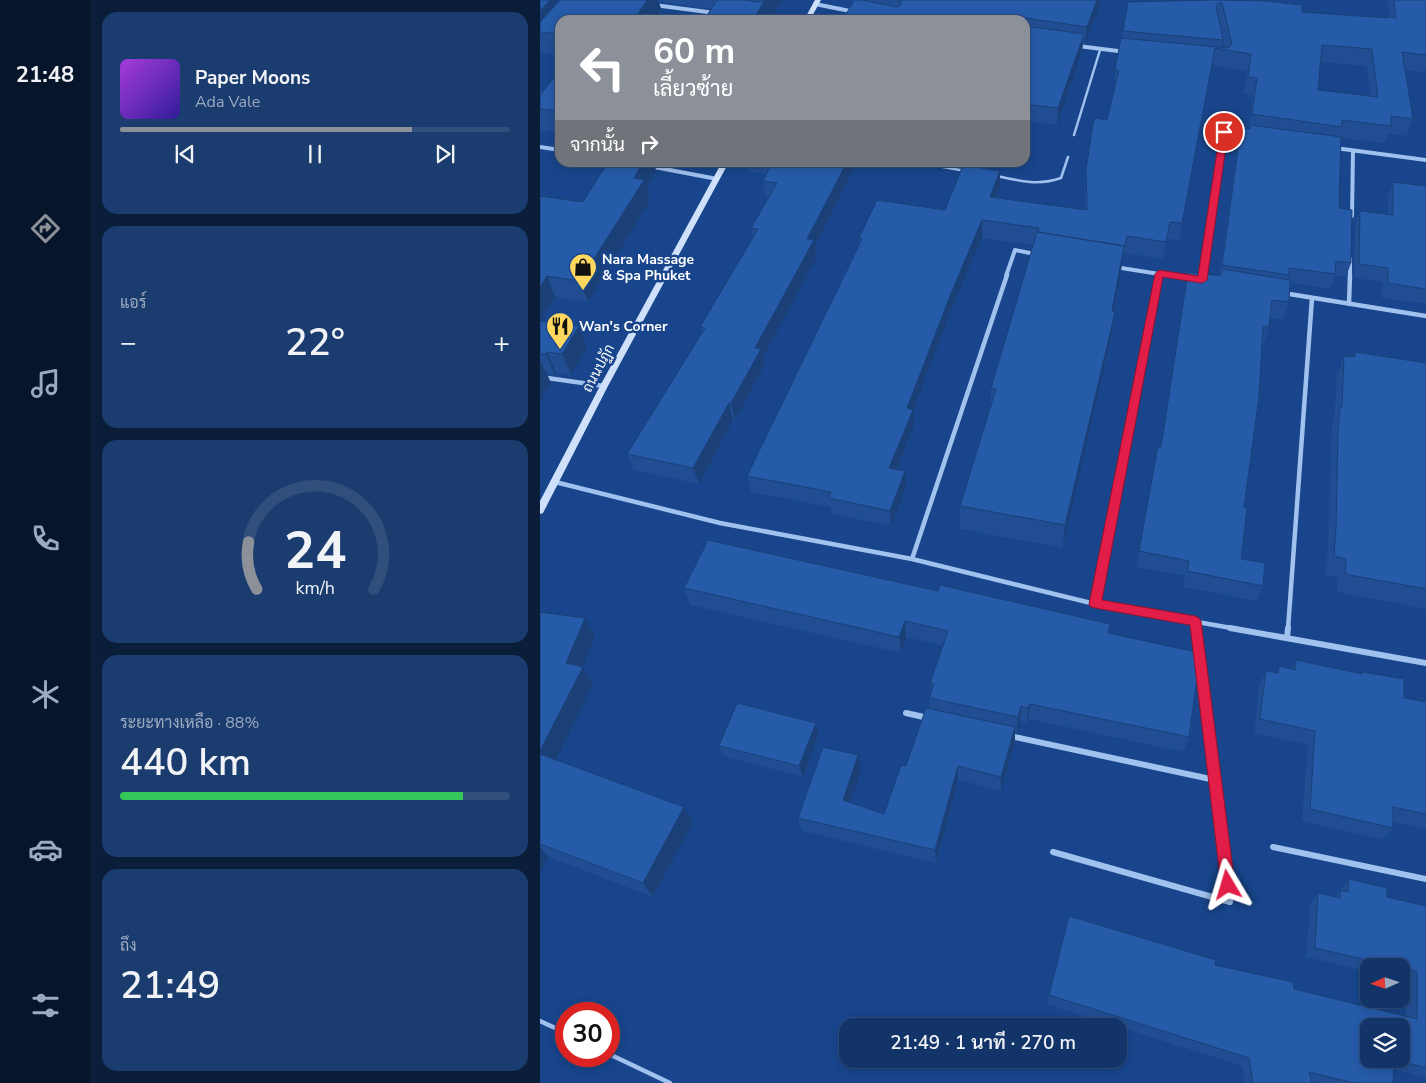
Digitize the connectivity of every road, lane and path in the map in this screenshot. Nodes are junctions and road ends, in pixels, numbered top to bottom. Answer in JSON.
{"nodes":[{"id":1,"x":817,"y":2,"type":"edge"},
{"id":2,"x":647,"y":4,"type":"edge"},
{"id":3,"x":856,"y":12,"type":"edge"},
{"id":4,"x":724,"y":14,"type":"edge"},
{"id":5,"x":810,"y":15,"type":"edge"},
{"id":6,"x":1071,"y":45,"type":"edge"},
{"id":7,"x":1100,"y":50,"type":"junction"},
{"id":8,"x":1129,"y":52,"type":"edge"},
{"id":9,"x":1074,"y":135,"type":"dead end"},
{"id":10,"x":1252,"y":136,"type":"edge"},
{"id":11,"x":1326,"y":146,"type":"edge"},
{"id":12,"x":540,"y":147,"type":"edge"},
{"id":13,"x":555,"y":149,"type":"edge"},
{"id":14,"x":1353,"y":150,"type":"junction"},
{"id":15,"x":1068,"y":157,"type":"dead end"},
{"id":16,"x":1426,"y":160,"type":"edge"},
{"id":17,"x":651,"y":167,"type":"edge"},
{"id":18,"x":723,"y":167,"type":"edge"},
{"id":19,"x":944,"y":167,"type":"edge"},
{"id":20,"x":972,"y":172,"type":"edge"},
{"id":21,"x":991,"y":175,"type":"edge"},
{"id":22,"x":717,"y":179,"type":"junction"},
{"id":23,"x":1352,"y":218,"type":"edge"},
{"id":24,"x":1044,"y":255,"type":"edge"},
{"id":25,"x":1350,"y":256,"type":"edge"},
{"id":26,"x":1111,"y":266,"type":"edge"},
{"id":27,"x":1159,"y":274,"type":"junction"},
{"id":28,"x":1202,"y":280,"type":"junction"},
{"id":29,"x":1211,"y":282,"type":"edge"},
{"id":30,"x":1275,"y":292,"type":"edge"},
{"id":31,"x":1312,"y":298,"type":"junction"},
{"id":32,"x":1349,"y":304,"type":"junction"},
{"id":33,"x":1426,"y":316,"type":"edge"},
{"id":34,"x":540,"y":377,"type":"edge"},
{"id":35,"x":604,"y":386,"type":"junction"},
{"id":36,"x":555,"y":482,"type":"junction"},
{"id":37,"x":540,"y":510,"type":"edge"},
{"id":38,"x":912,"y":559,"type":"junction"},
{"id":39,"x":1095,"y":604,"type":"junction"},
{"id":40,"x":1195,"y":621,"type":"junction"},
{"id":41,"x":1287,"y":638,"type":"junction"},
{"id":42,"x":1426,"y":663,"type":"edge"},
{"id":43,"x":906,"y":713,"type":"dead end"},
{"id":44,"x":935,"y":720,"type":"edge"},
{"id":45,"x":1003,"y":734,"type":"edge"},
{"id":46,"x":1215,"y":780,"type":"junction"},
{"id":47,"x":1274,"y":847,"type":"dead end"},
{"id":48,"x":1052,"y":852,"type":"dead end"},
{"id":49,"x":1426,"y":878,"type":"edge"},
{"id":50,"x":540,"y":1021,"type":"edge"},
{"id":51,"x":555,"y":1028,"type":"edge"},
{"id":52,"x":620,"y":1059,"type":"edge"},
{"id":53,"x":670,"y":1083,"type":"edge"}],
"edges":[{"from":1,"to":3,"type":"street"},
{"from":1,"to":5,"type":"main road"},
{"from":2,"to":4,"type":"street"},
{"from":6,"to":7,"type":"street"},
{"from":7,"to":8,"type":"street"},
{"from":7,"to":9,"type":"lane"},
{"from":10,"to":28,"type":"street"},
{"from":11,"to":14,"type":"street"},
{"from":12,"to":13,"type":"street"},
{"from":14,"to":16,"type":"street"},
{"from":14,"to":23,"type":"street"},
{"from":15,"to":21,"type":"lane"},
{"from":17,"to":22,"type":"street"},
{"from":18,"to":22,"type":"main road","name":"ถนนปฏัก"},
{"from":19,"to":20,"type":"lane"},
{"from":22,"to":35,"type":"main road","name":"ถนนปฏัก"},
{"from":24,"to":38,"type":"street"},
{"from":25,"to":32,"type":"street"},
{"from":26,"to":27,"type":"street"},
{"from":27,"to":28,"type":"street"},
{"from":27,"to":39,"type":"street"},
{"from":28,"to":29,"type":"street"},
{"from":30,"to":31,"type":"street"},
{"from":31,"to":32,"type":"street"},
{"from":31,"to":41,"type":"street"},
{"from":32,"to":33,"type":"street"},
{"from":34,"to":35,"type":"street"},
{"from":35,"to":36,"type":"main road","name":"ถนนปฏัก"},
{"from":36,"to":37,"type":"main road","name":"ถนนปฏัก"},
{"from":36,"to":38,"type":"street"},
{"from":38,"to":39,"type":"street"},
{"from":39,"to":40,"type":"street"},
{"from":40,"to":41,"type":"street"},
{"from":40,"to":46,"type":"street"},
{"from":41,"to":42,"type":"street"},
{"from":43,"to":44,"type":"street"},
{"from":45,"to":46,"type":"street"},
{"from":46,"to":48,"type":"street"},
{"from":47,"to":49,"type":"street"},
{"from":50,"to":51,"type":"lane"},
{"from":52,"to":53,"type":"lane"}]}
